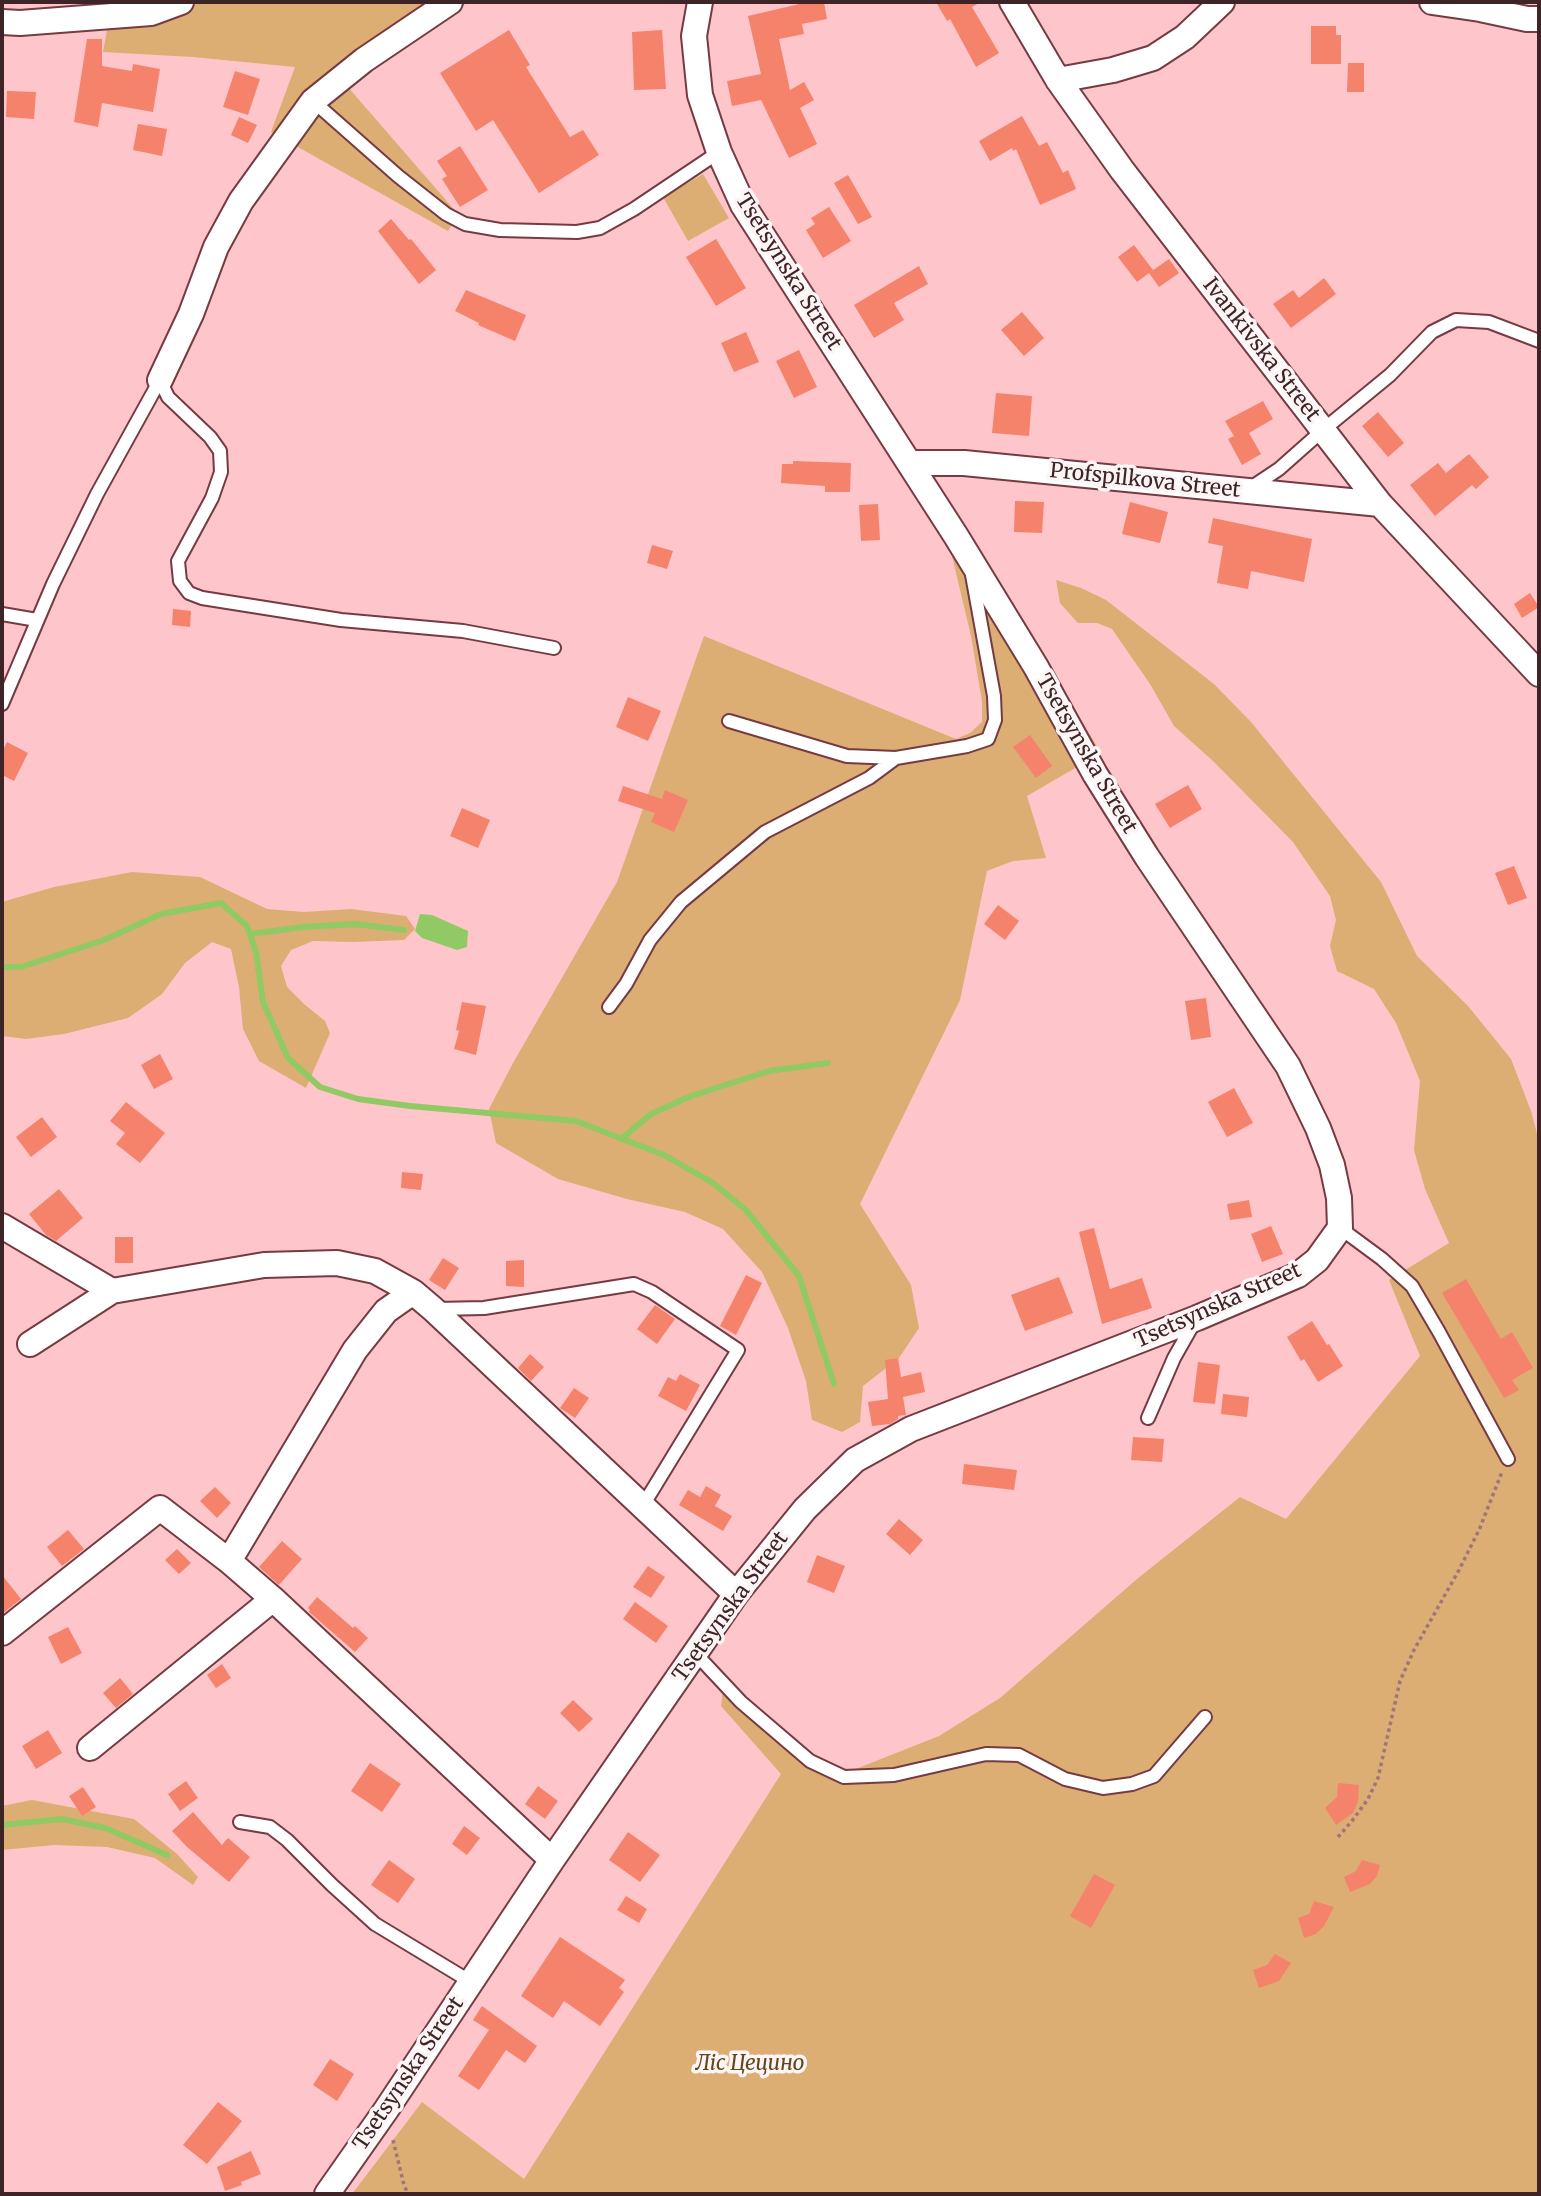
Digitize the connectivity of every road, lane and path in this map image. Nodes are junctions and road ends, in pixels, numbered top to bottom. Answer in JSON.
{"nodes":[{"id":1,"x":181,"y":2,"type":"edge"},
{"id":2,"x":450,"y":2,"type":"edge"},
{"id":3,"x":700,"y":2,"type":"edge"},
{"id":4,"x":1012,"y":2,"type":"edge"},
{"id":5,"x":1222,"y":2,"type":"edge"},
{"id":6,"x":1432,"y":2,"type":"edge"},
{"id":7,"x":1480,"y":5,"type":"edge"},
{"id":8,"x":1539,"y":19,"type":"edge"},
{"id":9,"x":2,"y":22,"type":"edge"},
{"id":10,"x":1058,"y":80,"type":"junction"},
{"id":11,"x":313,"y":101,"type":"junction"},
{"id":12,"x":719,"y":152,"type":"junction"},
{"id":13,"x":1539,"y":341,"type":"edge"},
{"id":14,"x":160,"y":380,"type":"junction"},
{"id":15,"x":1323,"y":430,"type":"junction"},
{"id":16,"x":910,"y":463,"type":"junction"},
{"id":17,"x":1245,"y":491,"type":"junction"},
{"id":18,"x":1380,"y":504,"type":"junction"},
{"id":19,"x":971,"y":561,"type":"junction"},
{"id":20,"x":2,"y":614,"type":"edge"},
{"id":21,"x":37,"y":620,"type":"junction"},
{"id":22,"x":554,"y":648,"type":"dead end"},
{"id":23,"x":1539,"y":674,"type":"edge"},
{"id":24,"x":2,"y":704,"type":"edge"},
{"id":25,"x":729,"y":721,"type":"dead end"},
{"id":26,"x":896,"y":758,"type":"junction"},
{"id":27,"x":608,"y":1007,"type":"dead end"},
{"id":28,"x":2,"y":1226,"type":"edge"},
{"id":29,"x":1340,"y":1228,"type":"junction"},
{"id":30,"x":112,"y":1292,"type":"junction"},
{"id":31,"x":413,"y":1292,"type":"junction"},
{"id":32,"x":433,"y":1310,"type":"junction"},
{"id":33,"x":1197,"y":1318,"type":"junction"},
{"id":34,"x":30,"y":1344,"type":"dead end"},
{"id":35,"x":1148,"y":1418,"type":"dead end"},
{"id":36,"x":1508,"y":1459,"type":"joint"},
{"id":37,"x":642,"y":1507,"type":"junction"},
{"id":38,"x":229,"y":1561,"type":"junction"},
{"id":39,"x":736,"y":1594,"type":"junction"},
{"id":40,"x":273,"y":1599,"type":"junction"},
{"id":41,"x":2,"y":1633,"type":"edge"},
{"id":42,"x":695,"y":1653,"type":"junction"},
{"id":43,"x":1205,"y":1717,"type":"dead end"},
{"id":44,"x":90,"y":1748,"type":"dead end"},
{"id":45,"x":240,"y":1822,"type":"dead end"},
{"id":46,"x":1338,"y":1837,"type":"dead end"},
{"id":47,"x":552,"y":1860,"type":"junction"},
{"id":48,"x":471,"y":1982,"type":"junction"},
{"id":49,"x":386,"y":2110,"type":"junction"},
{"id":50,"x":327,"y":2194,"type":"edge"},
{"id":51,"x":408,"y":2194,"type":"edge"}],
"edges":[{"from":1,"to":9,"type":"street"},
{"from":2,"to":11,"type":"street"},
{"from":3,"to":12,"type":"street","name":"Tsetsynska Street"},
{"from":4,"to":10,"type":"street","name":"Ivankivska Street"},
{"from":5,"to":10,"type":"street"},
{"from":6,"to":7,"type":"street"},
{"from":7,"to":8,"type":"street"},
{"from":10,"to":15,"type":"street","name":"Ivankivska Street"},
{"from":11,"to":12,"type":"lane"},
{"from":11,"to":14,"type":"street"},
{"from":12,"to":16,"type":"street","name":"Tsetsynska Street"},
{"from":13,"to":15,"type":"lane"},
{"from":14,"to":21,"type":"lane"},
{"from":14,"to":22,"type":"lane"},
{"from":15,"to":17,"type":"lane"},
{"from":15,"to":18,"type":"street","name":"Ivankivska Street"},
{"from":16,"to":17,"type":"street","name":"Profspilkova Street"},
{"from":16,"to":19,"type":"street","name":"Tsetsynska Street"},
{"from":17,"to":18,"type":"street","name":"Profspilkova Street"},
{"from":18,"to":23,"type":"street","name":"Ivankivska Street"},
{"from":19,"to":26,"type":"lane"},
{"from":19,"to":29,"type":"street","name":"Tsetsynska Street"},
{"from":20,"to":21,"type":"lane"},
{"from":21,"to":24,"type":"lane"},
{"from":25,"to":26,"type":"lane"},
{"from":26,"to":27,"type":"lane"},
{"from":28,"to":30,"type":"street"},
{"from":29,"to":33,"type":"street","name":"Tsetsynska Street"},
{"from":29,"to":36,"type":"lane"},
{"from":30,"to":31,"type":"street"},
{"from":30,"to":34,"type":"street"},
{"from":31,"to":32,"type":"street"},
{"from":31,"to":38,"type":"street"},
{"from":32,"to":37,"type":"street"},
{"from":32,"to":37,"type":"lane"},
{"from":33,"to":35,"type":"lane"},
{"from":33,"to":39,"type":"street","name":"Tsetsynska Street"},
{"from":36,"to":46,"type":"path"},
{"from":37,"to":39,"type":"street"},
{"from":38,"to":40,"type":"street"},
{"from":38,"to":41,"type":"street"},
{"from":39,"to":42,"type":"street","name":"Tsetsynska Street"},
{"from":40,"to":44,"type":"street"},
{"from":40,"to":47,"type":"street"},
{"from":42,"to":43,"type":"lane"},
{"from":42,"to":47,"type":"street","name":"Tsetsynska Street"},
{"from":45,"to":48,"type":"lane"},
{"from":47,"to":48,"type":"street","name":"Tsetsynska Street"},
{"from":48,"to":49,"type":"street","name":"Tsetsynska Street"},
{"from":49,"to":50,"type":"street","name":"Tsetsynska Street"},
{"from":49,"to":51,"type":"path"}]}
